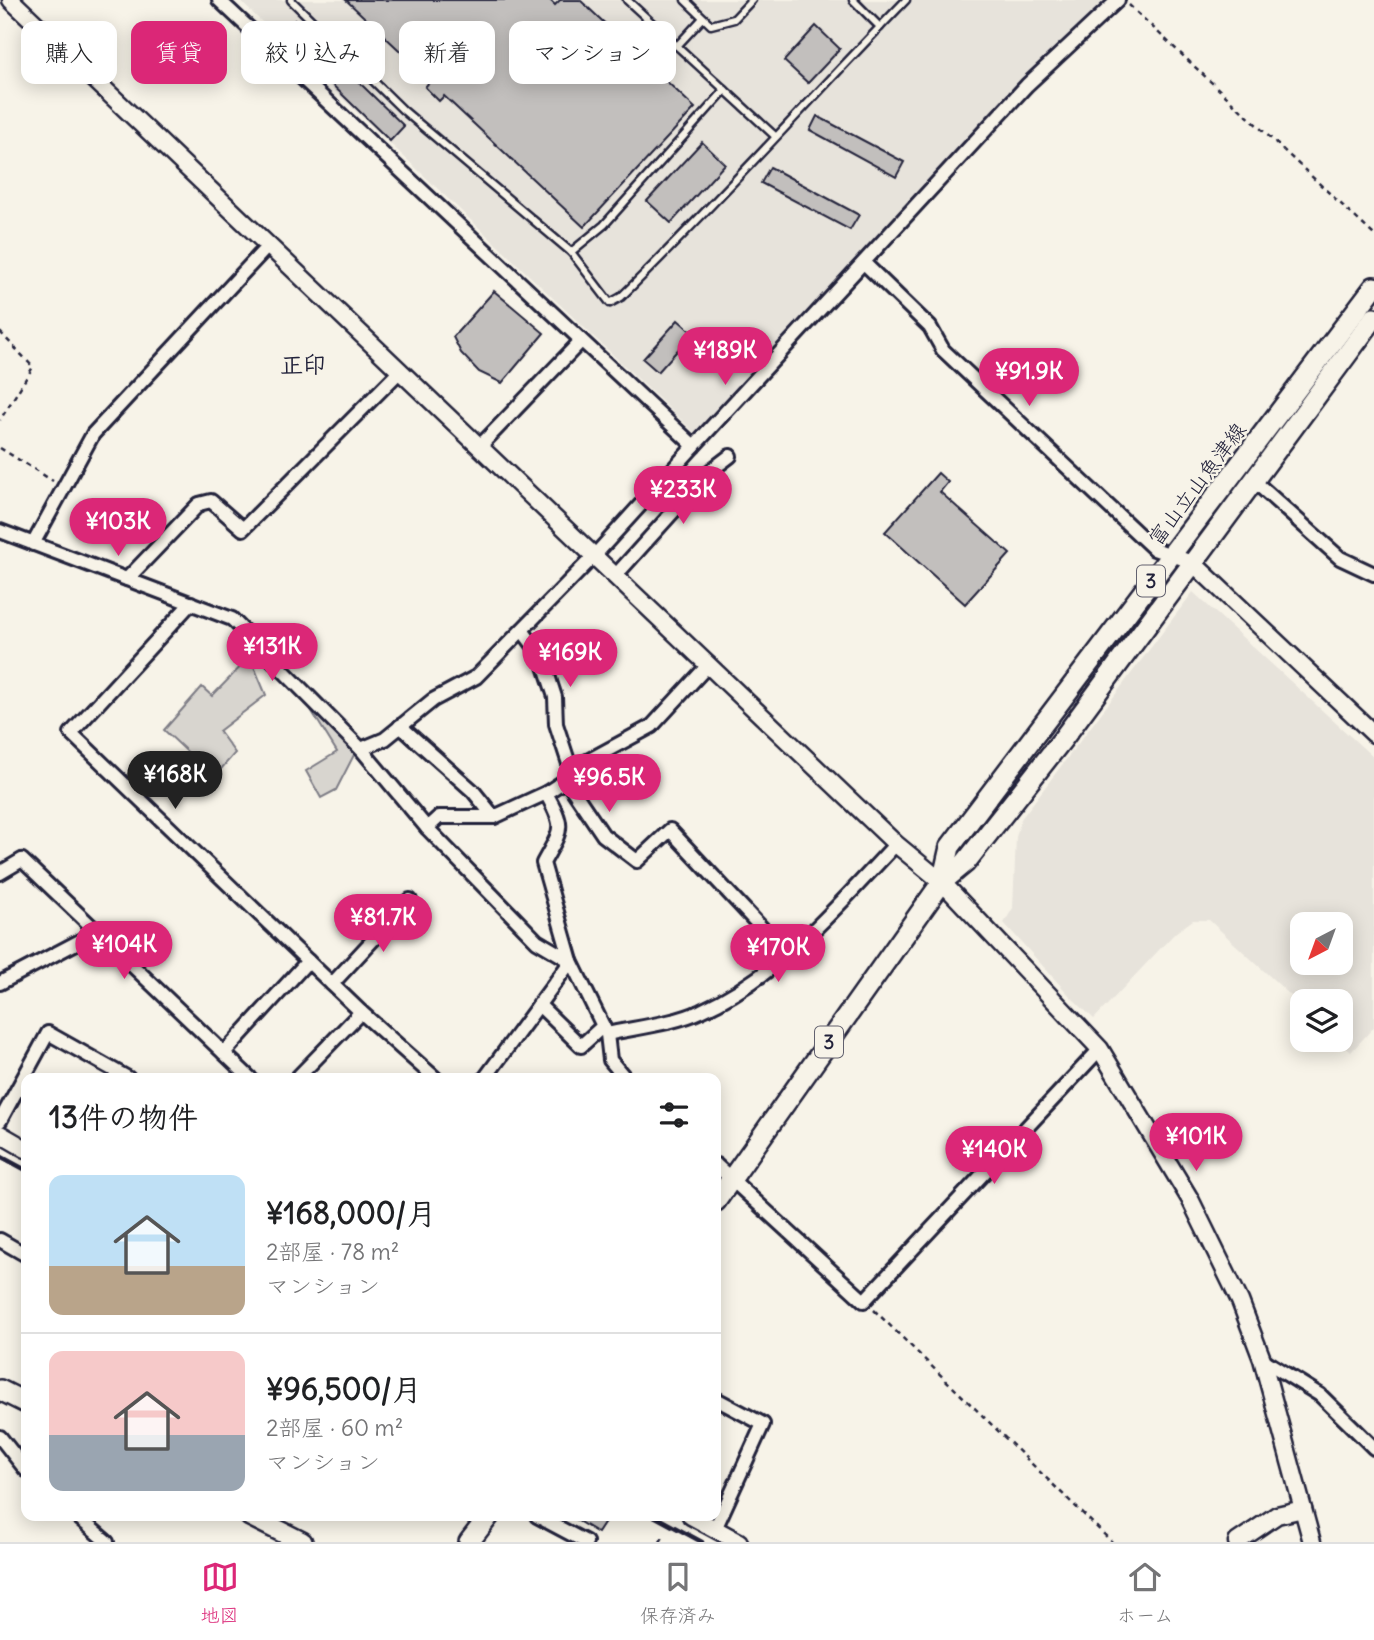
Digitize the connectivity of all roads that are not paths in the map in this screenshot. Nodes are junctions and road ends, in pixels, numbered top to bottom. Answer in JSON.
{"nodes":[{"id":1,"x":11,"y":0,"type":"edge"},
{"id":2,"x":219,"y":0,"type":"edge"},
{"id":3,"x":291,"y":0,"type":"edge"},
{"id":4,"x":627,"y":0,"type":"edge"},
{"id":5,"x":685,"y":0,"type":"edge"},
{"id":6,"x":752,"y":0,"type":"edge"},
{"id":7,"x":853,"y":0,"type":"edge"},
{"id":8,"x":906,"y":0,"type":"edge"},
{"id":9,"x":1118,"y":0,"type":"edge"},
{"id":10,"x":704,"y":18,"type":"junction"},
{"id":11,"x":880,"y":27,"type":"junction"},
{"id":12,"x":677,"y":46,"type":"junction"},
{"id":13,"x":725,"y":90,"type":"junction"},
{"id":14,"x":775,"y":136,"type":"junction"},
{"id":15,"x":268,"y":246,"type":"junction"},
{"id":16,"x":570,"y":252,"type":"junction"},
{"id":17,"x":864,"y":263,"type":"junction"},
{"id":18,"x":1374,"y":287,"type":"edge"},
{"id":19,"x":1374,"y":318,"type":"edge"},
{"id":20,"x":580,"y":342,"type":"junction"},
{"id":21,"x":400,"y":371,"type":"junction"},
{"id":22,"x":479,"y":446,"type":"junction"},
{"id":23,"x":694,"y":446,"type":"junction"},
{"id":24,"x":730,"y":456,"type":"dead end"},
{"id":25,"x":1253,"y":480,"type":"junction"},
{"id":26,"x":0,"y":530,"type":"edge"},
{"id":27,"x":33,"y":544,"type":"junction"},
{"id":28,"x":595,"y":555,"type":"junction"},
{"id":29,"x":1171,"y":555,"type":"junction"},
{"id":30,"x":1192,"y":562,"type":"junction"},
{"id":31,"x":1374,"y":574,"type":"edge"},
{"id":32,"x":616,"y":575,"type":"junction"},
{"id":33,"x":127,"y":579,"type":"junction"},
{"id":34,"x":191,"y":603,"type":"junction"},
{"id":35,"x":522,"y":630,"type":"junction"},
{"id":36,"x":709,"y":664,"type":"junction"},
{"id":37,"x":400,"y":726,"type":"junction"},
{"id":38,"x":1374,"y":734,"type":"edge"},
{"id":39,"x":361,"y":749,"type":"junction"},
{"id":40,"x":569,"y":775,"type":"junction"},
{"id":41,"x":546,"y":793,"type":"junction"},
{"id":42,"x":494,"y":817,"type":"junction"},
{"id":43,"x":427,"y":828,"type":"junction"},
{"id":44,"x":896,"y":844,"type":"junction"},
{"id":45,"x":0,"y":873,"type":"edge"},
{"id":46,"x":942,"y":882,"type":"junction"},
{"id":47,"x":410,"y":900,"type":"dead end"},
{"id":48,"x":97,"y":932,"type":"junction"},
{"id":49,"x":787,"y":956,"type":"junction"},
{"id":50,"x":308,"y":961,"type":"junction"},
{"id":51,"x":571,"y":961,"type":"junction"},
{"id":52,"x":0,"y":983,"type":"edge"},
{"id":53,"x":332,"y":984,"type":"junction"},
{"id":54,"x":539,"y":1005,"type":"junction"},
{"id":55,"x":361,"y":1012,"type":"junction"},
{"id":56,"x":605,"y":1030,"type":"junction"},
{"id":57,"x":1100,"y":1049,"type":"junction"},
{"id":58,"x":224,"y":1053,"type":"junction"},
{"id":59,"x":26,"y":1073,"type":"edge"},
{"id":60,"x":119,"y":1073,"type":"edge"},
{"id":61,"x":245,"y":1073,"type":"edge"},
{"id":62,"x":302,"y":1073,"type":"edge"},
{"id":63,"x":429,"y":1073,"type":"edge"},
{"id":64,"x":489,"y":1073,"type":"edge"},
{"id":65,"x":621,"y":1073,"type":"edge"},
{"id":66,"x":21,"y":1082,"type":"edge"},
{"id":67,"x":0,"y":1121,"type":"edge"},
{"id":68,"x":0,"y":1134,"type":"edge"},
{"id":69,"x":21,"y":1146,"type":"edge"},
{"id":70,"x":721,"y":1169,"type":"edge"},
{"id":71,"x":732,"y":1179,"type":"junction"},
{"id":72,"x":721,"y":1194,"type":"edge"},
{"id":73,"x":0,"y":1240,"type":"edge"},
{"id":74,"x":21,"y":1252,"type":"edge"},
{"id":75,"x":1262,"y":1359,"type":"junction"},
{"id":76,"x":0,"y":1390,"type":"edge"},
{"id":77,"x":21,"y":1400,"type":"edge"},
{"id":78,"x":721,"y":1402,"type":"edge"},
{"id":79,"x":0,"y":1437,"type":"edge"},
{"id":80,"x":1374,"y":1448,"type":"edge"},
{"id":81,"x":21,"y":1464,"type":"edge"},
{"id":82,"x":1303,"y":1509,"type":"junction"},
{"id":83,"x":721,"y":1516,"type":"edge"},
{"id":84,"x":84,"y":1521,"type":"edge"},
{"id":85,"x":260,"y":1521,"type":"edge"},
{"id":86,"x":482,"y":1521,"type":"edge"},
{"id":87,"x":546,"y":1521,"type":"edge"},
{"id":88,"x":700,"y":1521,"type":"edge"},
{"id":89,"x":719,"y":1521,"type":"edge"},
{"id":90,"x":715,"y":1529,"type":"junction"},
{"id":91,"x":107,"y":1542,"type":"edge"},
{"id":92,"x":302,"y":1542,"type":"edge"},
{"id":93,"x":469,"y":1542,"type":"edge"},
{"id":94,"x":586,"y":1542,"type":"edge"},
{"id":95,"x":739,"y":1542,"type":"edge"},
{"id":96,"x":1237,"y":1542,"type":"edge"},
{"id":97,"x":1312,"y":1542,"type":"edge"}],
"edges":[{"from":1,"to":15,"type":"street"},
{"from":2,"to":20,"type":"street"},
{"from":3,"to":16,"type":"lane"},
{"from":4,"to":12,"type":"lane"},
{"from":5,"to":10,"type":"lane"},
{"from":6,"to":10,"type":"lane"},
{"from":7,"to":11,"type":"lane"},
{"from":8,"to":11,"type":"lane"},
{"from":9,"to":17,"type":"street"},
{"from":10,"to":12,"type":"lane"},
{"from":11,"to":14,"type":"lane"},
{"from":12,"to":13,"type":"lane"},
{"from":13,"to":14,"type":"lane"},
{"from":13,"to":16,"type":"lane"},
{"from":14,"to":16,"type":"lane"},
{"from":15,"to":21,"type":"street"},
{"from":15,"to":27,"type":"street"},
{"from":17,"to":23,"type":"street"},
{"from":17,"to":29,"type":"street"},
{"from":18,"to":29,"type":"main road","name":"富山立山魚津線","number":"3"},
{"from":19,"to":25,"type":"main road","name":"富山立山魚津線","number":"3"},
{"from":20,"to":22,"type":"street"},
{"from":20,"to":23,"type":"street"},
{"from":21,"to":22,"type":"street"},
{"from":21,"to":33,"type":"street"},
{"from":22,"to":28,"type":"street"},
{"from":23,"to":28,"type":"street"},
{"from":24,"to":32,"type":"street"},
{"from":25,"to":30,"type":"main road","name":"富山立山魚津線","number":"3"},
{"from":25,"to":31,"type":"street"},
{"from":26,"to":27,"type":"street"},
{"from":27,"to":33,"type":"street"},
{"from":28,"to":32,"type":"street"},
{"from":28,"to":35,"type":"street"},
{"from":29,"to":30,"type":"street"},
{"from":29,"to":46,"type":"main road","name":"富山立山魚津線","number":"3"},
{"from":30,"to":38,"type":"street"},
{"from":30,"to":46,"type":"main road","name":"富山立山魚津線","number":"3"},
{"from":32,"to":36,"type":"street"},
{"from":33,"to":34,"type":"street"},
{"from":34,"to":39,"type":"street"},
{"from":34,"to":50,"type":"street"},
{"from":35,"to":37,"type":"street"},
{"from":35,"to":40,"type":"street"},
{"from":36,"to":40,"type":"street"},
{"from":36,"to":44,"type":"street"},
{"from":37,"to":39,"type":"street"},
{"from":37,"to":42,"type":"street"},
{"from":39,"to":43,"type":"street"},
{"from":40,"to":41,"type":"street"},
{"from":40,"to":49,"type":"street"},
{"from":41,"to":42,"type":"street"},
{"from":41,"to":51,"type":"street"},
{"from":42,"to":43,"type":"street"},
{"from":43,"to":51,"type":"street"},
{"from":44,"to":46,"type":"street"},
{"from":44,"to":49,"type":"street"},
{"from":45,"to":48,"type":"street"},
{"from":46,"to":57,"type":"street"},
{"from":46,"to":71,"type":"main road","name":"富山立山魚津線","number":"3"},
{"from":47,"to":53,"type":"street"},
{"from":48,"to":52,"type":"street"},
{"from":48,"to":58,"type":"street"},
{"from":49,"to":56,"type":"street"},
{"from":50,"to":53,"type":"street"},
{"from":50,"to":58,"type":"street"},
{"from":51,"to":54,"type":"street"},
{"from":51,"to":56,"type":"street"},
{"from":53,"to":55,"type":"street"},
{"from":54,"to":56,"type":"street"},
{"from":54,"to":64,"type":"street"},
{"from":55,"to":62,"type":"street"},
{"from":55,"to":63,"type":"street"},
{"from":56,"to":65,"type":"street"},
{"from":57,"to":71,"type":"street"},
{"from":57,"to":75,"type":"street"},
{"from":58,"to":61,"type":"street"},
{"from":59,"to":60,"type":"street"},
{"from":66,"to":67,"type":"street"},
{"from":68,"to":69,"type":"street"},
{"from":70,"to":71,"type":"street"},
{"from":71,"to":72,"type":"main road","name":"富山立山魚津線","number":"3"},
{"from":73,"to":74,"type":"street"},
{"from":75,"to":80,"type":"street"},
{"from":75,"to":82,"type":"street"},
{"from":76,"to":77,"type":"main road"},
{"from":78,"to":83,"type":"street"},
{"from":79,"to":81,"type":"street"},
{"from":82,"to":96,"type":"street"},
{"from":82,"to":97,"type":"street"},
{"from":84,"to":91,"type":"street"},
{"from":85,"to":92,"type":"main road"},
{"from":86,"to":93,"type":"main road"},
{"from":87,"to":94,"type":"street"},
{"from":88,"to":90,"type":"street"},
{"from":89,"to":90,"type":"street"},
{"from":90,"to":95,"type":"street"}]}
